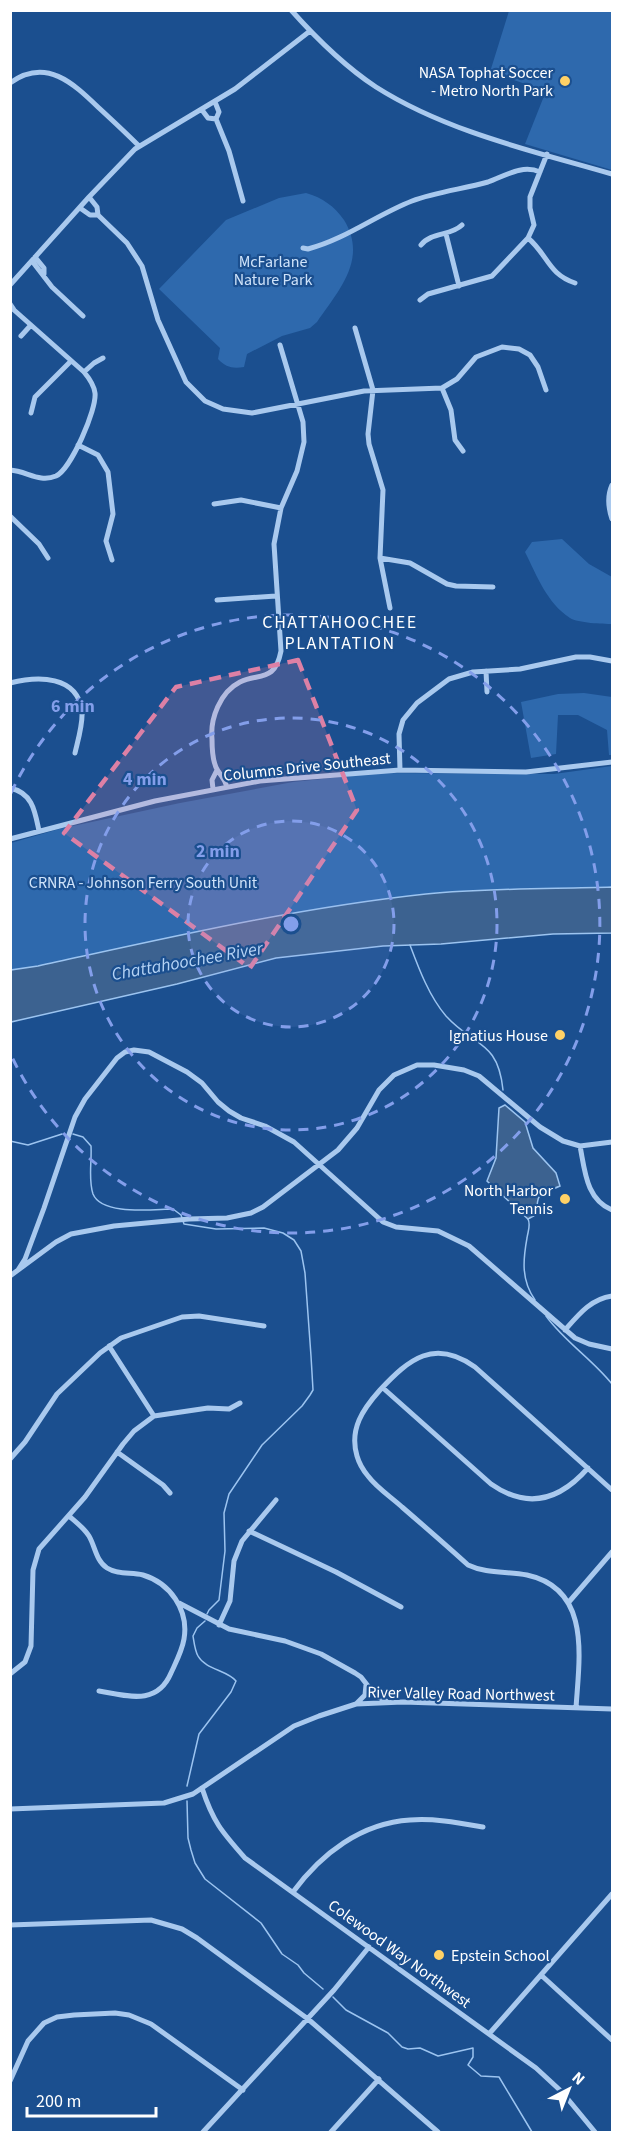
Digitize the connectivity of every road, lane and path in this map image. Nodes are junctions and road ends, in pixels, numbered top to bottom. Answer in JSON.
{"nodes":[{"id":1,"x":291,"y":10,"type":"edge"},
{"id":2,"x":310,"y":31,"type":"junction"},
{"id":3,"x":10,"y":84,"type":"edge"},
{"id":4,"x":215,"y":102,"type":"junction"},
{"id":5,"x":202,"y":110,"type":"junction"},
{"id":6,"x":216,"y":119,"type":"junction"},
{"id":7,"x":140,"y":146,"type":"junction"},
{"id":8,"x":547,"y":154,"type":"junction"},
{"id":9,"x":540,"y":172,"type":"junction"},
{"id":10,"x":612,"y":174,"type":"edge"},
{"id":11,"x":89,"y":197,"type":"junction"},
{"id":12,"x":243,"y":201,"type":"dead end"},
{"id":13,"x":80,"y":208,"type":"junction"},
{"id":14,"x":98,"y":215,"type":"junction"},
{"id":15,"x":462,"y":225,"type":"dead end"},
{"id":16,"x":446,"y":234,"type":"junction"},
{"id":17,"x":528,"y":238,"type":"junction"},
{"id":18,"x":421,"y":245,"type":"dead end"},
{"id":19,"x":303,"y":248,"type":"dead end"},
{"id":20,"x":34,"y":259,"type":"junction"},
{"id":21,"x":575,"y":283,"type":"dead end"},
{"id":22,"x":10,"y":285,"type":"edge"},
{"id":23,"x":459,"y":286,"type":"junction"},
{"id":24,"x":420,"y":300,"type":"dead end"},
{"id":25,"x":10,"y":304,"type":"edge"},
{"id":26,"x":12,"y":309,"type":"edge"},
{"id":27,"x":83,"y":316,"type":"dead end"},
{"id":28,"x":31,"y":325,"type":"junction"},
{"id":29,"x":355,"y":328,"type":"dead end"},
{"id":30,"x":21,"y":336,"type":"dead end"},
{"id":31,"x":280,"y":345,"type":"dead end"},
{"id":32,"x":103,"y":358,"type":"dead end"},
{"id":33,"x":71,"y":361,"type":"junction"},
{"id":34,"x":84,"y":372,"type":"junction"},
{"id":35,"x":442,"y":388,"type":"junction"},
{"id":36,"x":373,"y":390,"type":"junction"},
{"id":37,"x":546,"y":390,"type":"dead end"},
{"id":38,"x":297,"y":404,"type":"junction"},
{"id":39,"x":31,"y":413,"type":"dead end"},
{"id":40,"x":78,"y":445,"type":"junction"},
{"id":41,"x":463,"y":451,"type":"dead end"},
{"id":42,"x":10,"y":470,"type":"edge"},
{"id":43,"x":612,"y":485,"type":"edge"},
{"id":44,"x":214,"y":504,"type":"dead end"},
{"id":45,"x":281,"y":508,"type":"junction"},
{"id":46,"x":10,"y":516,"type":"edge"},
{"id":47,"x":612,"y":519,"type":"edge"},
{"id":48,"x":48,"y":558,"type":"dead end"},
{"id":49,"x":380,"y":558,"type":"junction"},
{"id":50,"x":112,"y":560,"type":"dead end"},
{"id":51,"x":493,"y":588,"type":"dead end"},
{"id":52,"x":276,"y":596,"type":"junction"},
{"id":53,"x":217,"y":600,"type":"dead end"},
{"id":54,"x":390,"y":608,"type":"dead end"},
{"id":55,"x":612,"y":662,"type":"edge"},
{"id":56,"x":486,"y":671,"type":"junction"},
{"id":57,"x":10,"y":683,"type":"edge"},
{"id":58,"x":487,"y":692,"type":"dead end"},
{"id":59,"x":75,"y":753,"type":"dead end"},
{"id":60,"x":612,"y":762,"type":"edge"},
{"id":61,"x":217,"y":770,"type":"junction"},
{"id":62,"x":400,"y":770,"type":"junction"},
{"id":63,"x":227,"y":787,"type":"junction"},
{"id":64,"x":10,"y":788,"type":"edge"},
{"id":65,"x":213,"y":789,"type":"junction"},
{"id":66,"x":39,"y":831,"type":"junction"},
{"id":67,"x":10,"y":838,"type":"edge"},
{"id":68,"x":612,"y":1142,"type":"edge"},
{"id":69,"x":580,"y":1146,"type":"junction"},
{"id":70,"x":321,"y":1164,"type":"junction"},
{"id":71,"x":612,"y":1210,"type":"edge"},
{"id":72,"x":18,"y":1270,"type":"junction"},
{"id":73,"x":10,"y":1276,"type":"edge"},
{"id":74,"x":612,"y":1296,"type":"edge"},
{"id":75,"x":264,"y":1326,"type":"dead end"},
{"id":76,"x":565,"y":1330,"type":"junction"},
{"id":77,"x":108,"y":1346,"type":"junction"},
{"id":78,"x":612,"y":1349,"type":"edge"},
{"id":79,"x":383,"y":1388,"type":"junction"},
{"id":80,"x":240,"y":1403,"type":"dead end"},
{"id":81,"x":154,"y":1416,"type":"junction"},
{"id":82,"x":117,"y":1452,"type":"junction"},
{"id":83,"x":10,"y":1459,"type":"edge"},
{"id":84,"x":588,"y":1468,"type":"junction"},
{"id":85,"x":612,"y":1490,"type":"edge"},
{"id":86,"x":170,"y":1493,"type":"dead end"},
{"id":87,"x":276,"y":1500,"type":"dead end"},
{"id":88,"x":69,"y":1516,"type":"junction"},
{"id":89,"x":249,"y":1532,"type":"junction"},
{"id":90,"x":612,"y":1552,"type":"edge"},
{"id":91,"x":568,"y":1602,"type":"junction"},
{"id":92,"x":179,"y":1603,"type":"junction"},
{"id":93,"x":401,"y":1607,"type":"dead end"},
{"id":94,"x":197,"y":1613,"type":"junction"},
{"id":95,"x":184,"y":1618,"type":"junction"},
{"id":96,"x":219,"y":1624,"type":"junction"},
{"id":97,"x":10,"y":1674,"type":"edge"},
{"id":98,"x":366,"y":1683,"type":"junction"},
{"id":99,"x":99,"y":1691,"type":"dead end"},
{"id":100,"x":388,"y":1702,"type":"junction"},
{"id":101,"x":356,"y":1704,"type":"junction"},
{"id":102,"x":576,"y":1708,"type":"junction"},
{"id":103,"x":612,"y":1710,"type":"edge"},
{"id":104,"x":202,"y":1788,"type":"junction"},
{"id":105,"x":10,"y":1809,"type":"edge"},
{"id":106,"x":483,"y":1827,"type":"dead end"},
{"id":107,"x":293,"y":1892,"type":"junction"},
{"id":108,"x":612,"y":1894,"type":"edge"},
{"id":109,"x":10,"y":1925,"type":"edge"},
{"id":110,"x":369,"y":1947,"type":"junction"},
{"id":111,"x":541,"y":1975,"type":"junction"},
{"id":112,"x":308,"y":2019,"type":"junction"},
{"id":113,"x":489,"y":2034,"type":"junction"},
{"id":114,"x":612,"y":2040,"type":"edge"},
{"id":115,"x":379,"y":2079,"type":"junction"},
{"id":116,"x":10,"y":2081,"type":"edge"},
{"id":117,"x":243,"y":2090,"type":"junction"},
{"id":118,"x":203,"y":2133,"type":"edge"},
{"id":119,"x":331,"y":2133,"type":"edge"},
{"id":120,"x":438,"y":2133,"type":"edge"},
{"id":121,"x":595,"y":2133,"type":"edge"}],
"edges":[{"from":1,"to":2,"type":"street"},
{"from":2,"to":4,"type":"street"},
{"from":2,"to":8,"type":"street"},
{"from":3,"to":7,"type":"street"},
{"from":4,"to":5,"type":"street"},
{"from":4,"to":6,"type":"street"},
{"from":5,"to":6,"type":"street"},
{"from":5,"to":7,"type":"street"},
{"from":6,"to":12,"type":"street"},
{"from":7,"to":11,"type":"street"},
{"from":8,"to":9,"type":"street"},
{"from":8,"to":10,"type":"street"},
{"from":9,"to":17,"type":"street"},
{"from":9,"to":19,"type":"street"},
{"from":11,"to":13,"type":"street"},
{"from":11,"to":14,"type":"street"},
{"from":13,"to":14,"type":"street"},
{"from":13,"to":20,"type":"street"},
{"from":14,"to":38,"type":"street"},
{"from":15,"to":16,"type":"street"},
{"from":16,"to":18,"type":"street"},
{"from":16,"to":23,"type":"street"},
{"from":17,"to":21,"type":"street"},
{"from":17,"to":23,"type":"street"},
{"from":20,"to":22,"type":"street"},
{"from":20,"to":27,"type":"street"},
{"from":23,"to":24,"type":"street"},
{"from":25,"to":26,"type":"street"},
{"from":26,"to":28,"type":"street"},
{"from":28,"to":30,"type":"street"},
{"from":28,"to":33,"type":"street"},
{"from":29,"to":36,"type":"street"},
{"from":31,"to":38,"type":"street"},
{"from":32,"to":34,"type":"street"},
{"from":33,"to":34,"type":"street"},
{"from":33,"to":39,"type":"street"},
{"from":34,"to":40,"type":"street"},
{"from":35,"to":36,"type":"street"},
{"from":35,"to":37,"type":"street"},
{"from":35,"to":41,"type":"street"},
{"from":36,"to":38,"type":"street"},
{"from":36,"to":49,"type":"street"},
{"from":38,"to":45,"type":"street"},
{"from":40,"to":42,"type":"street"},
{"from":40,"to":50,"type":"street"},
{"from":43,"to":47,"type":"street"},
{"from":44,"to":45,"type":"street"},
{"from":45,"to":52,"type":"street"},
{"from":46,"to":48,"type":"street"},
{"from":49,"to":51,"type":"street"},
{"from":49,"to":54,"type":"street"},
{"from":52,"to":53,"type":"street"},
{"from":52,"to":61,"type":"street"},
{"from":55,"to":56,"type":"street"},
{"from":56,"to":58,"type":"street"},
{"from":56,"to":62,"type":"street"},
{"from":57,"to":59,"type":"street"},
{"from":60,"to":62,"type":"street","name":"Columns Drive Southeast"},
{"from":61,"to":63,"type":"street"},
{"from":61,"to":65,"type":"street"},
{"from":62,"to":63,"type":"street","name":"Columns Drive Southeast"},
{"from":63,"to":65,"type":"street","name":"Columns Drive Southeast"},
{"from":64,"to":66,"type":"street"},
{"from":65,"to":66,"type":"street","name":"Columns Drive Southeast"},
{"from":66,"to":67,"type":"street","name":"Columns Drive Southeast"},
{"from":68,"to":69,"type":"street"},
{"from":69,"to":70,"type":"street"},
{"from":69,"to":71,"type":"street"},
{"from":70,"to":72,"type":"street"},
{"from":70,"to":72,"type":"street"},
{"from":70,"to":76,"type":"street"},
{"from":72,"to":73,"type":"street"},
{"from":74,"to":76,"type":"street"},
{"from":75,"to":77,"type":"street"},
{"from":76,"to":78,"type":"street"},
{"from":77,"to":81,"type":"street"},
{"from":77,"to":83,"type":"street"},
{"from":79,"to":84,"type":"street"},
{"from":79,"to":84,"type":"street"},
{"from":79,"to":91,"type":"street"},
{"from":80,"to":81,"type":"street"},
{"from":81,"to":82,"type":"street"},
{"from":82,"to":86,"type":"street"},
{"from":82,"to":88,"type":"street"},
{"from":84,"to":85,"type":"street"},
{"from":87,"to":89,"type":"street"},
{"from":88,"to":92,"type":"street"},
{"from":88,"to":97,"type":"street"},
{"from":89,"to":93,"type":"street"},
{"from":89,"to":96,"type":"street"},
{"from":90,"to":91,"type":"street"},
{"from":91,"to":102,"type":"street"},
{"from":92,"to":94,"type":"street"},
{"from":92,"to":95,"type":"street"},
{"from":94,"to":95,"type":"street"},
{"from":94,"to":96,"type":"street"},
{"from":95,"to":99,"type":"street"},
{"from":96,"to":98,"type":"street"},
{"from":98,"to":100,"type":"street"},
{"from":98,"to":101,"type":"street"},
{"from":100,"to":101,"type":"street","name":"River Valley Road Northwest"},
{"from":100,"to":102,"type":"street","name":"River Valley Road Northwest"},
{"from":101,"to":104,"type":"street","name":"River Valley Road Northwest"},
{"from":102,"to":103,"type":"street","name":"River Valley Road Northwest"},
{"from":104,"to":105,"type":"street","name":"River Valley Road Northwest"},
{"from":104,"to":107,"type":"street","name":"Colewood Way Northwest"},
{"from":106,"to":107,"type":"street"},
{"from":107,"to":110,"type":"street","name":"Colewood Way Northwest"},
{"from":108,"to":111,"type":"street"},
{"from":109,"to":112,"type":"street"},
{"from":110,"to":112,"type":"street"},
{"from":110,"to":113,"type":"street","name":"Colewood Way Northwest"},
{"from":111,"to":113,"type":"street"},
{"from":111,"to":114,"type":"street"},
{"from":112,"to":115,"type":"street"},
{"from":112,"to":117,"type":"street"},
{"from":113,"to":121,"type":"street","name":"Colewood Way Northwest"},
{"from":115,"to":119,"type":"street"},
{"from":115,"to":120,"type":"street"},
{"from":116,"to":117,"type":"street"},
{"from":117,"to":118,"type":"street"}]}
